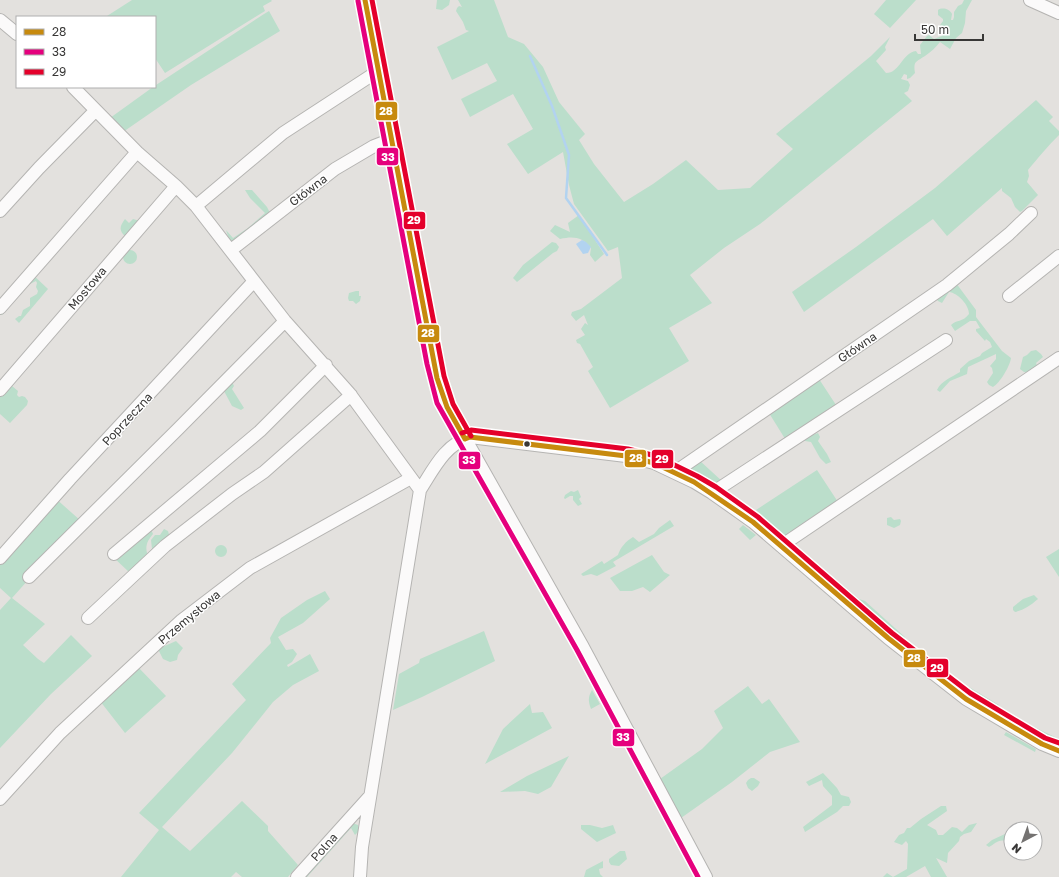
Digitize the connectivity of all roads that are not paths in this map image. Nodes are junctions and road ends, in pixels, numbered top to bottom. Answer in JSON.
{"nodes":[{"id":1,"x":365,"y":0,"type":"edge"},
{"id":2,"x":1030,"y":0,"type":"edge"},
{"id":3,"x":1059,"y":13,"type":"edge"},
{"id":4,"x":2,"y":25,"type":"edge"},
{"id":5,"x":16,"y":33,"type":"edge"},
{"id":6,"x":379,"y":72,"type":"junction"},
{"id":7,"x":74,"y":88,"type":"edge"},
{"id":8,"x":95,"y":111,"type":"junction"},
{"id":9,"x":392,"y":139,"type":"junction"},
{"id":10,"x":136,"y":152,"type":"junction"},
{"id":11,"x":176,"y":186,"type":"junction"},
{"id":12,"x":196,"y":206,"type":"junction"},
{"id":13,"x":0,"y":211,"type":"edge"},
{"id":14,"x":1031,"y":213,"type":"dead end"},
{"id":15,"x":231,"y":250,"type":"junction"},
{"id":16,"x":1059,"y":256,"type":"edge"},
{"id":17,"x":254,"y":281,"type":"junction"},
{"id":18,"x":1009,"y":296,"type":"dead end"},
{"id":19,"x":0,"y":308,"type":"edge"},
{"id":20,"x":285,"y":320,"type":"junction"},
{"id":21,"x":946,"y":340,"type":"dead end"},
{"id":22,"x":1059,"y":358,"type":"edge"},
{"id":23,"x":326,"y":365,"type":"junction"},
{"id":24,"x":0,"y":390,"type":"edge"},
{"id":25,"x":351,"y":395,"type":"junction"},
{"id":26,"x":465,"y":439,"type":"junction"},
{"id":27,"x":675,"y":472,"type":"junction"},
{"id":28,"x":411,"y":478,"type":"junction"},
{"id":29,"x":420,"y":490,"type":"junction"},
{"id":30,"x":712,"y":493,"type":"junction"},
{"id":31,"x":781,"y":546,"type":"junction"},
{"id":32,"x":114,"y":554,"type":"dead end"},
{"id":33,"x":0,"y":558,"type":"edge"},
{"id":34,"x":29,"y":577,"type":"dead end"},
{"id":35,"x":88,"y":618,"type":"dead end"},
{"id":36,"x":1059,"y":751,"type":"edge"},
{"id":37,"x":370,"y":796,"type":"junction"},
{"id":38,"x":0,"y":799,"type":"edge"},
{"id":39,"x":350,"y":818,"type":"junction"},
{"id":40,"x":366,"y":823,"type":"junction"},
{"id":41,"x":297,"y":877,"type":"edge"},
{"id":42,"x":360,"y":877,"type":"edge"},
{"id":43,"x":706,"y":877,"type":"edge"}],
"edges":[{"from":1,"to":6,"type":"street"},
{"from":2,"to":3,"type":"street"},
{"from":4,"to":5,"type":"street"},
{"from":6,"to":9,"type":"street"},
{"from":6,"to":12,"type":"street"},
{"from":7,"to":8,"type":"street"},
{"from":8,"to":10,"type":"street"},
{"from":8,"to":13,"type":"street"},
{"from":9,"to":15,"type":"street","name":"Główna"},
{"from":9,"to":26,"type":"street"},
{"from":10,"to":11,"type":"street"},
{"from":10,"to":19,"type":"street"},
{"from":11,"to":12,"type":"street"},
{"from":11,"to":24,"type":"street","name":"Mostowa"},
{"from":12,"to":15,"type":"street"},
{"from":14,"to":27,"type":"street","name":"Główna"},
{"from":15,"to":17,"type":"street"},
{"from":16,"to":18,"type":"street"},
{"from":17,"to":20,"type":"street"},
{"from":17,"to":33,"type":"street","name":"Poprzeczna"},
{"from":20,"to":23,"type":"street"},
{"from":20,"to":34,"type":"street"},
{"from":21,"to":30,"type":"street"},
{"from":22,"to":31,"type":"street"},
{"from":23,"to":25,"type":"street"},
{"from":23,"to":32,"type":"street"},
{"from":25,"to":28,"type":"street"},
{"from":25,"to":35,"type":"street"},
{"from":26,"to":27,"type":"street"},
{"from":26,"to":29,"type":"street"},
{"from":26,"to":43,"type":"street"},
{"from":27,"to":30,"type":"street"},
{"from":28,"to":29,"type":"street"},
{"from":28,"to":38,"type":"street","name":"Przemysłowa"},
{"from":29,"to":37,"type":"street"},
{"from":30,"to":31,"type":"street"},
{"from":31,"to":36,"type":"street"},
{"from":37,"to":39,"type":"street","name":"Polna"},
{"from":37,"to":40,"type":"street"},
{"from":39,"to":40,"type":"street"},
{"from":39,"to":41,"type":"street","name":"Polna"},
{"from":40,"to":42,"type":"street"}]}
